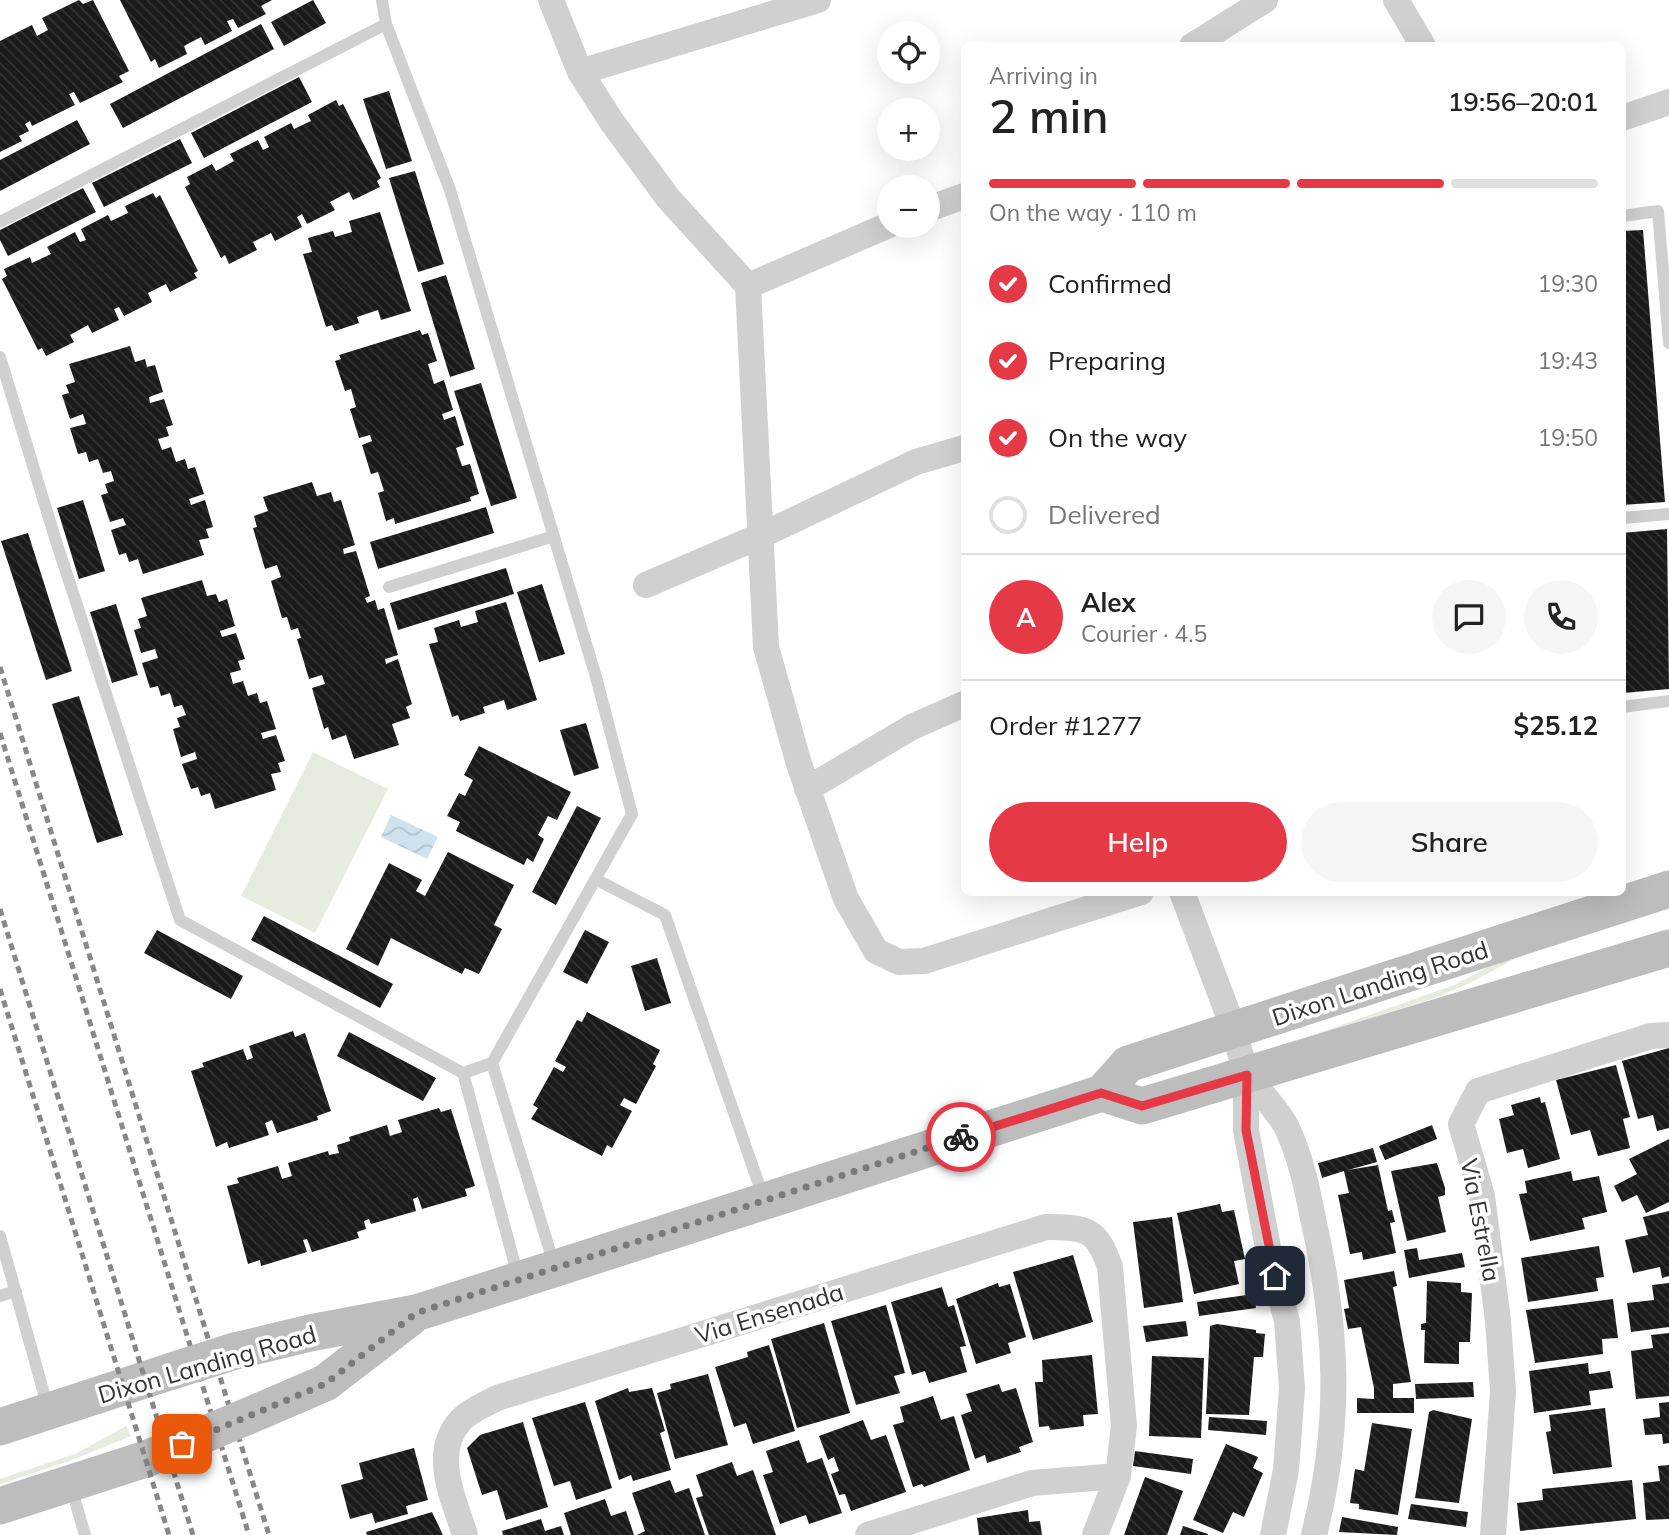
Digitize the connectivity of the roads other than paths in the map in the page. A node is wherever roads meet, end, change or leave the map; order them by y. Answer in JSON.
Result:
{"nodes":[{"id":1,"x":382,"y":0,"type":"edge"},
{"id":2,"x":551,"y":0,"type":"edge"},
{"id":3,"x":818,"y":0,"type":"edge"},
{"id":4,"x":1265,"y":0,"type":"edge"},
{"id":5,"x":1396,"y":0,"type":"edge"},
{"id":6,"x":386,"y":24,"type":"junction"},
{"id":7,"x":1198,"y":42,"type":"edge"},
{"id":8,"x":1421,"y":42,"type":"edge"},
{"id":9,"x":580,"y":72,"type":"junction"},
{"id":10,"x":1669,"y":102,"type":"edge"},
{"id":11,"x":1626,"y":117,"type":"edge"},
{"id":12,"x":961,"y":197,"type":"edge"},
{"id":13,"x":940,"y":205,"type":"edge"},
{"id":14,"x":1664,"y":210,"type":"edge"},
{"id":15,"x":1626,"y":215,"type":"edge"},
{"id":16,"x":0,"y":222,"type":"edge"},
{"id":17,"x":877,"y":230,"type":"edge"},
{"id":18,"x":748,"y":286,"type":"junction"},
{"id":19,"x":1669,"y":343,"type":"edge"},
{"id":20,"x":0,"y":357,"type":"edge"},
{"id":21,"x":961,"y":449,"type":"edge"},
{"id":22,"x":1669,"y":514,"type":"edge"},
{"id":23,"x":1626,"y":518,"type":"edge"},
{"id":24,"x":554,"y":536,"type":"junction"},
{"id":25,"x":760,"y":536,"type":"junction"},
{"id":26,"x":646,"y":585,"type":"dead end"},
{"id":27,"x":388,"y":587,"type":"dead end"},
{"id":28,"x":1669,"y":701,"type":"edge"},
{"id":29,"x":961,"y":705,"type":"edge"},
{"id":30,"x":1626,"y":706,"type":"edge"},
{"id":31,"x":807,"y":789,"type":"junction"},
{"id":32,"x":597,"y":880,"type":"junction"},
{"id":33,"x":1669,"y":889,"type":"edge"},
{"id":34,"x":1128,"y":896,"type":"edge"},
{"id":35,"x":1184,"y":896,"type":"edge"},
{"id":36,"x":1669,"y":948,"type":"edge"},
{"id":37,"x":1234,"y":1030,"type":"junction"},
{"id":38,"x":1660,"y":1035,"type":"edge"},
{"id":39,"x":492,"y":1063,"type":"junction"},
{"id":40,"x":463,"y":1073,"type":"junction"},
{"id":41,"x":1247,"y":1075,"type":"junction"},
{"id":42,"x":1101,"y":1093,"type":"junction"},
{"id":43,"x":764,"y":1199,"type":"junction"},
{"id":44,"x":0,"y":1236,"type":"edge"},
{"id":45,"x":555,"y":1268,"type":"junction"},
{"id":46,"x":520,"y":1280,"type":"junction"},
{"id":47,"x":16,"y":1291,"type":"junction"},
{"id":48,"x":0,"y":1296,"type":"edge"},
{"id":49,"x":416,"y":1313,"type":"junction"},
{"id":50,"x":49,"y":1411,"type":"junction"},
{"id":51,"x":0,"y":1427,"type":"edge"},
{"id":52,"x":1118,"y":1476,"type":"junction"},
{"id":53,"x":69,"y":1483,"type":"junction"},
{"id":54,"x":0,"y":1506,"type":"edge"},
{"id":55,"x":85,"y":1535,"type":"edge"},
{"id":56,"x":465,"y":1535,"type":"edge"},
{"id":57,"x":868,"y":1535,"type":"edge"},
{"id":58,"x":1095,"y":1535,"type":"edge"},
{"id":59,"x":1273,"y":1535,"type":"edge"},
{"id":60,"x":1314,"y":1535,"type":"edge"},
{"id":61,"x":1493,"y":1535,"type":"edge"}],
"edges":[{"from":1,"to":6,"type":"lane"},
{"from":2,"to":9,"type":"street"},
{"from":3,"to":9,"type":"street"},
{"from":4,"to":7,"type":"street"},
{"from":5,"to":8,"type":"street"},
{"from":6,"to":16,"type":"lane"},
{"from":6,"to":24,"type":"lane"},
{"from":9,"to":18,"type":"street"},
{"from":10,"to":11,"type":"street"},
{"from":12,"to":13,"type":"street"},
{"from":14,"to":15,"type":"lane"},
{"from":14,"to":19,"type":"lane"},
{"from":17,"to":18,"type":"street"},
{"from":18,"to":25,"type":"street"},
{"from":20,"to":40,"type":"lane"},
{"from":21,"to":25,"type":"street"},
{"from":22,"to":23,"type":"lane"},
{"from":24,"to":27,"type":"lane"},
{"from":24,"to":32,"type":"lane"},
{"from":25,"to":26,"type":"street"},
{"from":25,"to":31,"type":"street"},
{"from":28,"to":30,"type":"lane"},
{"from":29,"to":31,"type":"street"},
{"from":31,"to":34,"type":"street"},
{"from":32,"to":39,"type":"lane"},
{"from":32,"to":43,"type":"lane"},
{"from":33,"to":37,"type":"main road","name":"Dixon Landing Road"},
{"from":35,"to":37,"type":"street"},
{"from":36,"to":41,"type":"main road","name":"Dixon Landing Road"},
{"from":37,"to":41,"type":"street"},
{"from":37,"to":42,"type":"main road","name":"Dixon Landing Road"},
{"from":38,"to":61,"type":"street","name":"Via Estrella"},
{"from":39,"to":40,"type":"lane"},
{"from":39,"to":45,"type":"lane"},
{"from":40,"to":46,"type":"lane"},
{"from":41,"to":42,"type":"main road","name":"Dixon Landing Road"},
{"from":41,"to":59,"type":"street"},
{"from":41,"to":60,"type":"street"},
{"from":42,"to":43,"type":"main road","name":"Dixon Landing Road"},
{"from":43,"to":45,"type":"main road","name":"Dixon Landing Road"},
{"from":44,"to":47,"type":"lane"},
{"from":45,"to":46,"type":"main road","name":"Dixon Landing Road"},
{"from":46,"to":49,"type":"main road","name":"Dixon Landing Road"},
{"from":47,"to":48,"type":"lane"},
{"from":47,"to":50,"type":"lane"},
{"from":49,"to":50,"type":"main road","name":"Dixon Landing Road","bridge":true},
{"from":49,"to":53,"type":"main road","name":"Dixon Landing Road","bridge":true},
{"from":50,"to":51,"type":"main road","name":"Dixon Landing Road"},
{"from":52,"to":56,"type":"street","name":"Via Ensenada"},
{"from":52,"to":57,"type":"street"},
{"from":52,"to":58,"type":"street"},
{"from":53,"to":54,"type":"main road","name":"Dixon Landing Road"},
{"from":53,"to":55,"type":"lane"}]}
